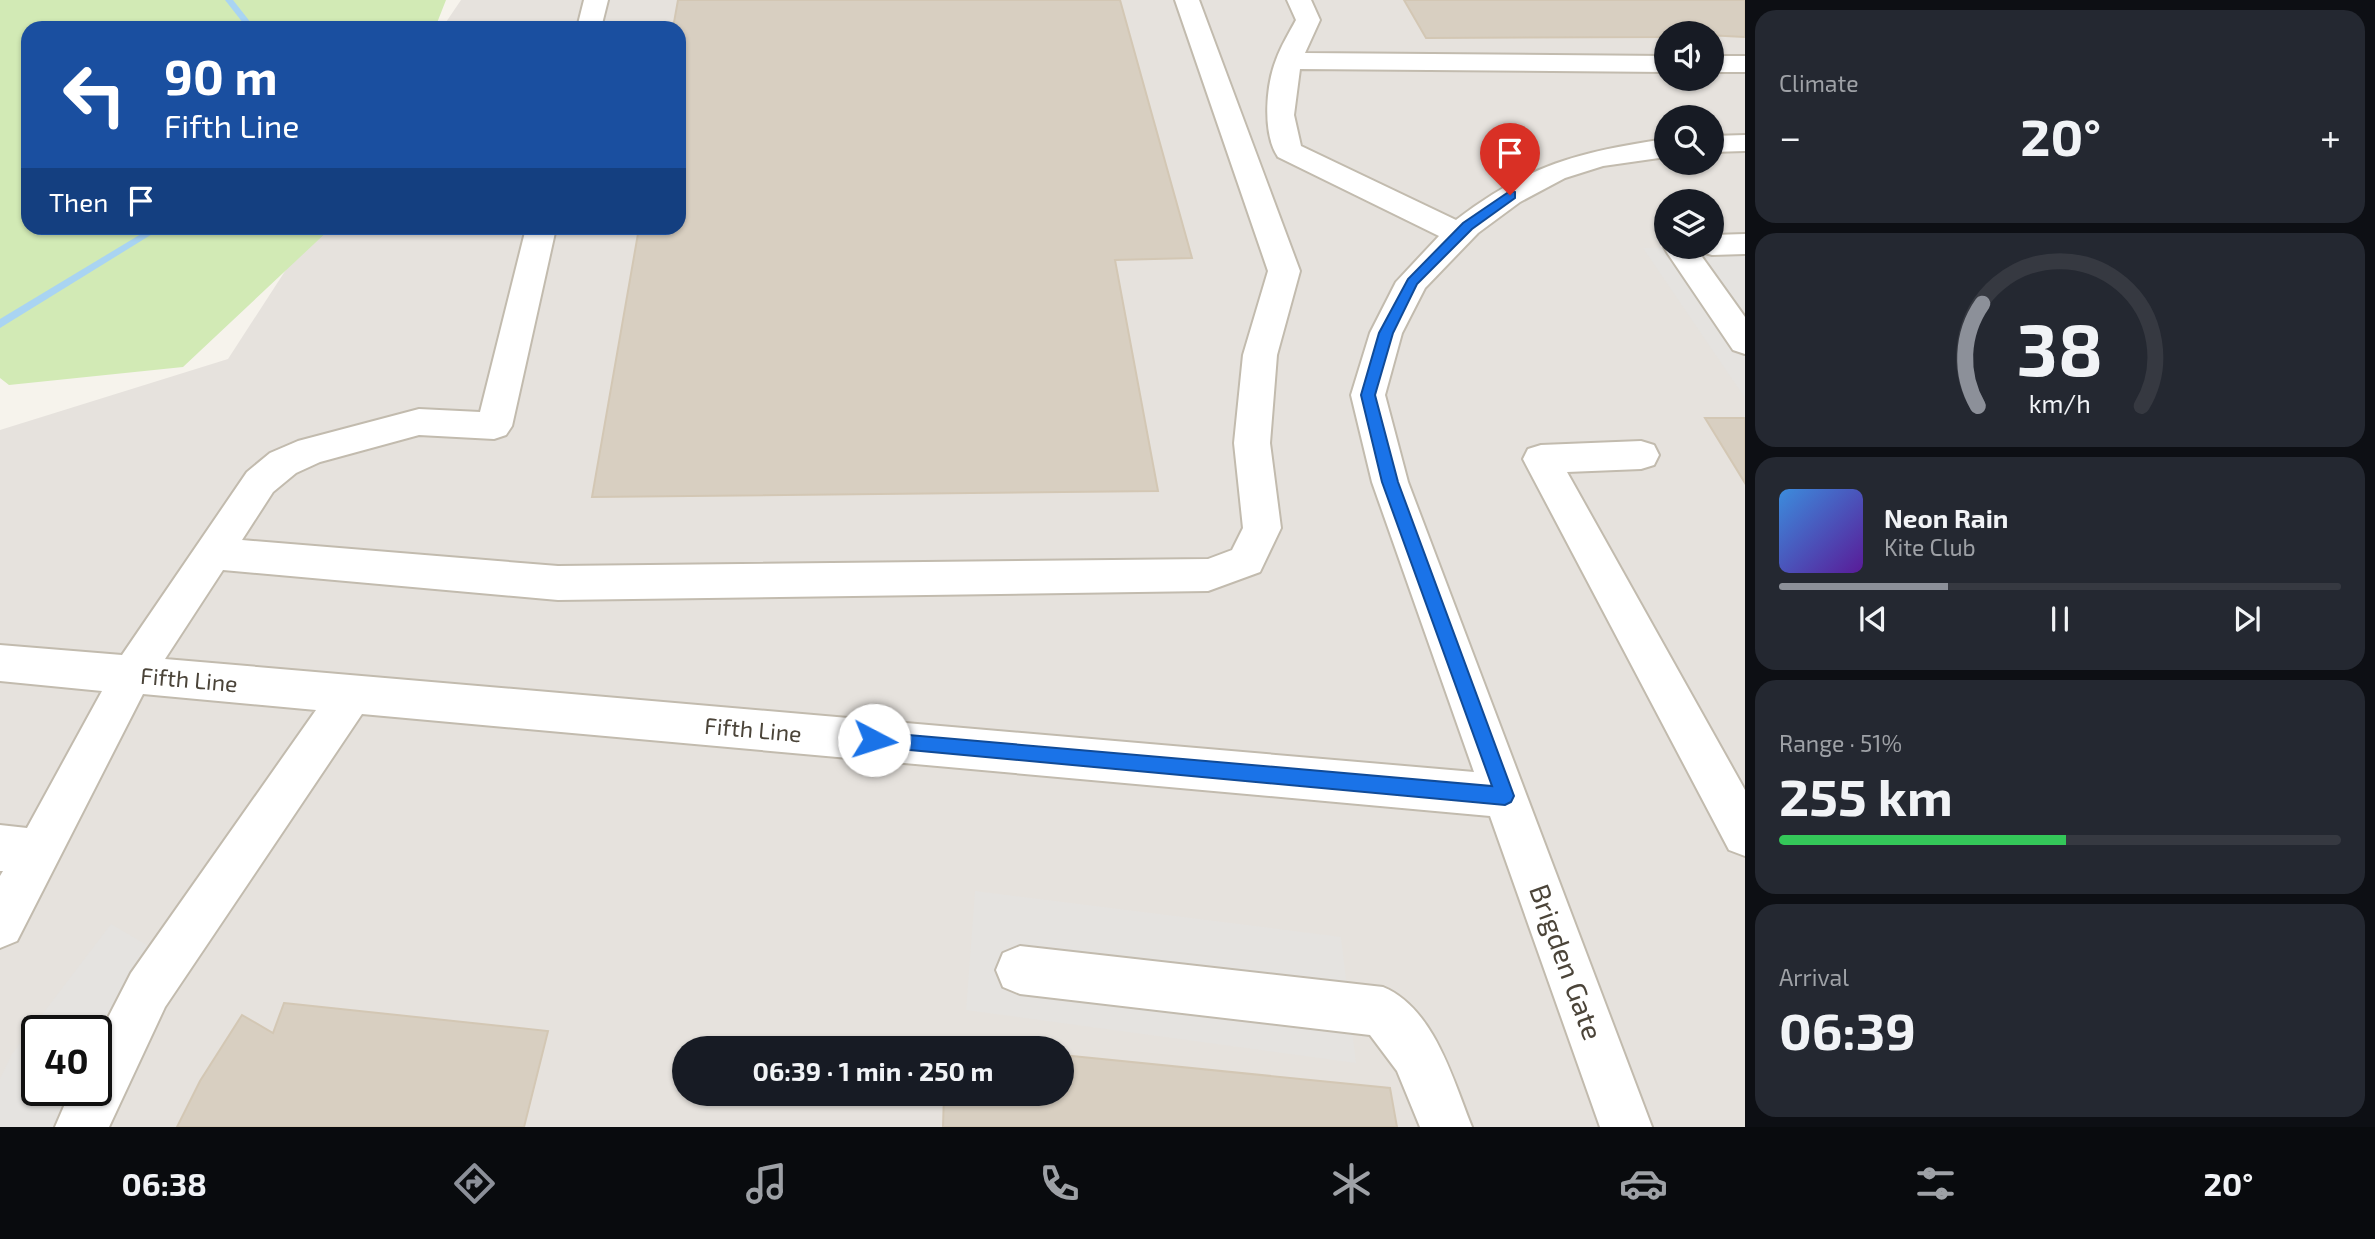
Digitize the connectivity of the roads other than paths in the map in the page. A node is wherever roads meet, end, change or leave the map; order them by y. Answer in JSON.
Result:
{"nodes":[{"id":1,"x":596,"y":0,"type":"edge"},
{"id":2,"x":1187,"y":0,"type":"edge"},
{"id":3,"x":1299,"y":0,"type":"edge"},
{"id":4,"x":591,"y":21,"type":"edge"},
{"id":5,"x":1288,"y":61,"type":"junction"},
{"id":6,"x":1654,"y":64,"type":"edge"},
{"id":7,"x":1724,"y":64,"type":"edge"},
{"id":8,"x":1745,"y":64,"type":"edge"},
{"id":9,"x":1745,"y":143,"type":"edge"},
{"id":10,"x":1724,"y":144,"type":"edge"},
{"id":11,"x":1654,"y":150,"type":"edge"},
{"id":12,"x":1288,"y":151,"type":"junction"},
{"id":13,"x":1243,"y":157,"type":"junction"},
{"id":14,"x":1460,"y":234,"type":"junction"},
{"id":15,"x":539,"y":235,"type":"edge"},
{"id":16,"x":1745,"y":244,"type":"edge"},
{"id":17,"x":1724,"y":245,"type":"edge"},
{"id":18,"x":1687,"y":259,"type":"edge"},
{"id":19,"x":1745,"y":342,"type":"edge"},
{"id":20,"x":1641,"y":455,"type":"dead end"},
{"id":21,"x":213,"y":554,"type":"junction"},
{"id":22,"x":0,"y":663,"type":"edge"},
{"id":23,"x":132,"y":675,"type":"junction"},
{"id":24,"x":352,"y":694,"type":"junction"},
{"id":25,"x":1505,"y":796,"type":"junction"},
{"id":26,"x":1745,"y":834,"type":"edge"},
{"id":27,"x":19,"y":850,"type":"edge"},
{"id":28,"x":0,"y":924,"type":"edge"},
{"id":29,"x":1020,"y":970,"type":"dead end"},
{"id":30,"x":81,"y":1127,"type":"edge"},
{"id":31,"x":1446,"y":1127,"type":"edge"},
{"id":32,"x":1626,"y":1127,"type":"edge"}],
"edges":[{"from":1,"to":4,"type":"street"},
{"from":2,"to":13,"type":"street"},
{"from":3,"to":5,"type":"street"},
{"from":5,"to":6,"type":"street"},
{"from":5,"to":12,"type":"street"},
{"from":7,"to":8,"type":"street"},
{"from":9,"to":10,"type":"street"},
{"from":11,"to":14,"type":"street"},
{"from":12,"to":13,"type":"street"},
{"from":12,"to":14,"type":"street"},
{"from":13,"to":21,"type":"street"},
{"from":14,"to":25,"type":"street"},
{"from":15,"to":21,"type":"street"},
{"from":16,"to":17,"type":"street"},
{"from":18,"to":19,"type":"street"},
{"from":20,"to":26,"type":"street"},
{"from":21,"to":23,"type":"street"},
{"from":22,"to":23,"type":"street","name":"Fifth Line"},
{"from":23,"to":24,"type":"street","name":"Fifth Line"},
{"from":23,"to":27,"type":"street"},
{"from":24,"to":25,"type":"street","name":"Fifth Line"},
{"from":24,"to":30,"type":"street"},
{"from":25,"to":32,"type":"street","name":"Brigden Gate"},
{"from":27,"to":28,"type":"street"},
{"from":29,"to":31,"type":"street"}]}
